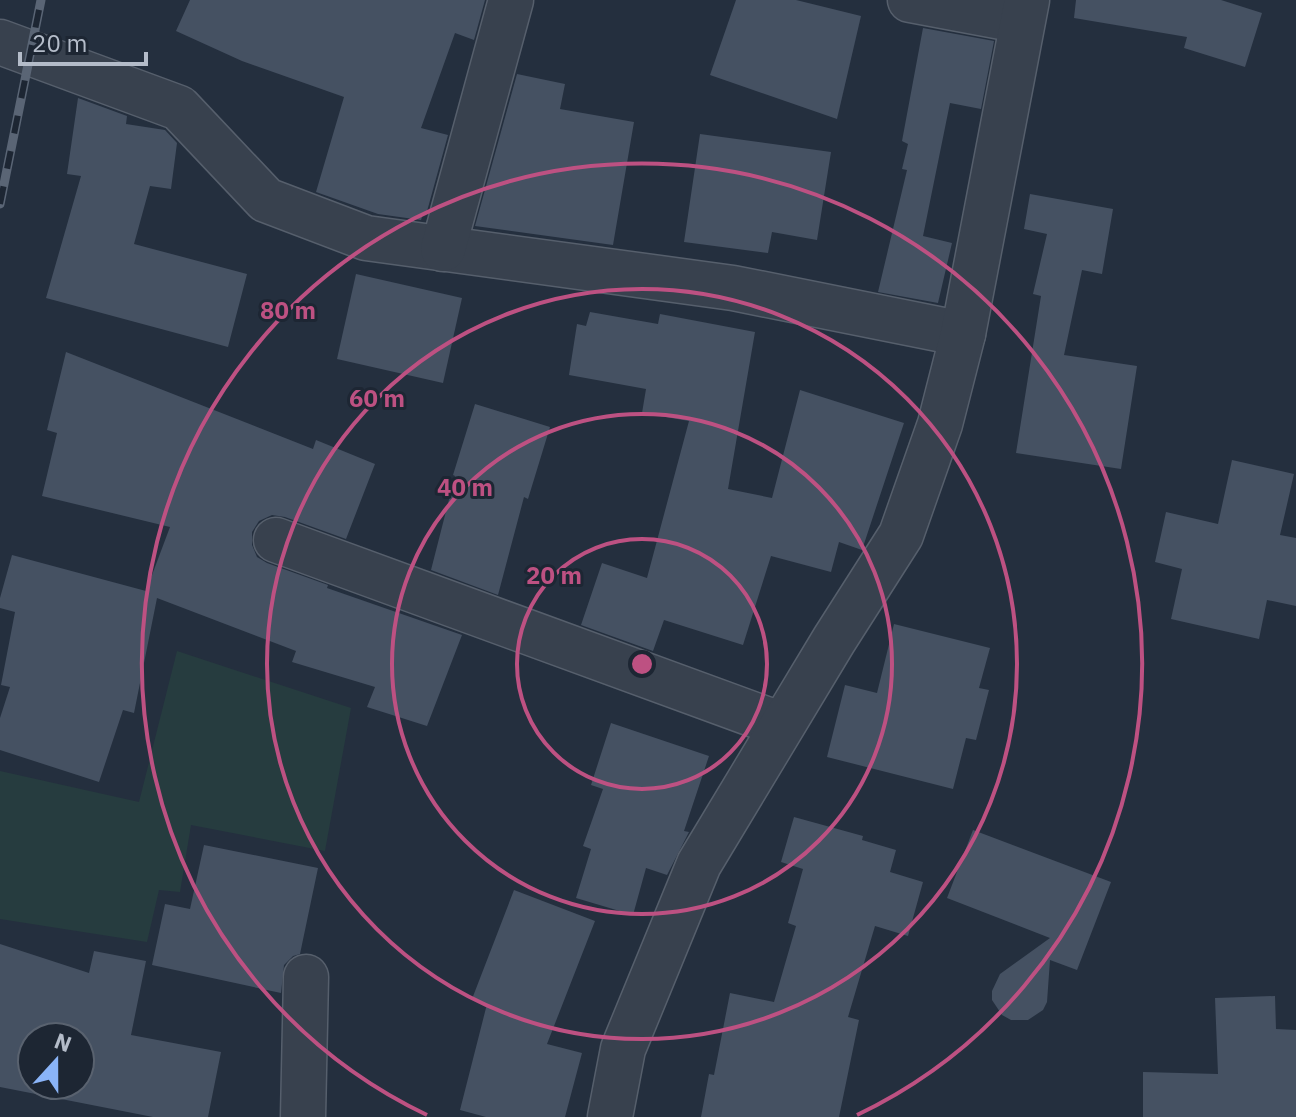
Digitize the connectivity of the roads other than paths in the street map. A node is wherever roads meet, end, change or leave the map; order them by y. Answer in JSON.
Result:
{"nodes":[{"id":1,"x":511,"y":0,"type":"edge"},
{"id":2,"x":910,"y":0,"type":"edge"},
{"id":3,"x":1025,"y":11,"type":"edge"},
{"id":4,"x":0,"y":42,"type":"edge"},
{"id":5,"x":443,"y":249,"type":"junction"},
{"id":6,"x":963,"y":334,"type":"junction"},
{"id":7,"x":276,"y":540,"type":"dead end"},
{"id":8,"x":782,"y":725,"type":"junction"},
{"id":9,"x":306,"y":977,"type":"dead end"},
{"id":10,"x":303,"y":1117,"type":"edge"},
{"id":11,"x":610,"y":1117,"type":"edge"}],
"edges":[{"from":1,"to":5,"type":"street"},
{"from":2,"to":3,"type":"street"},
{"from":3,"to":6,"type":"street"},
{"from":4,"to":5,"type":"street"},
{"from":5,"to":6,"type":"street"},
{"from":6,"to":8,"type":"street"},
{"from":7,"to":8,"type":"street"},
{"from":8,"to":11,"type":"street"},
{"from":9,"to":10,"type":"street"}]}
